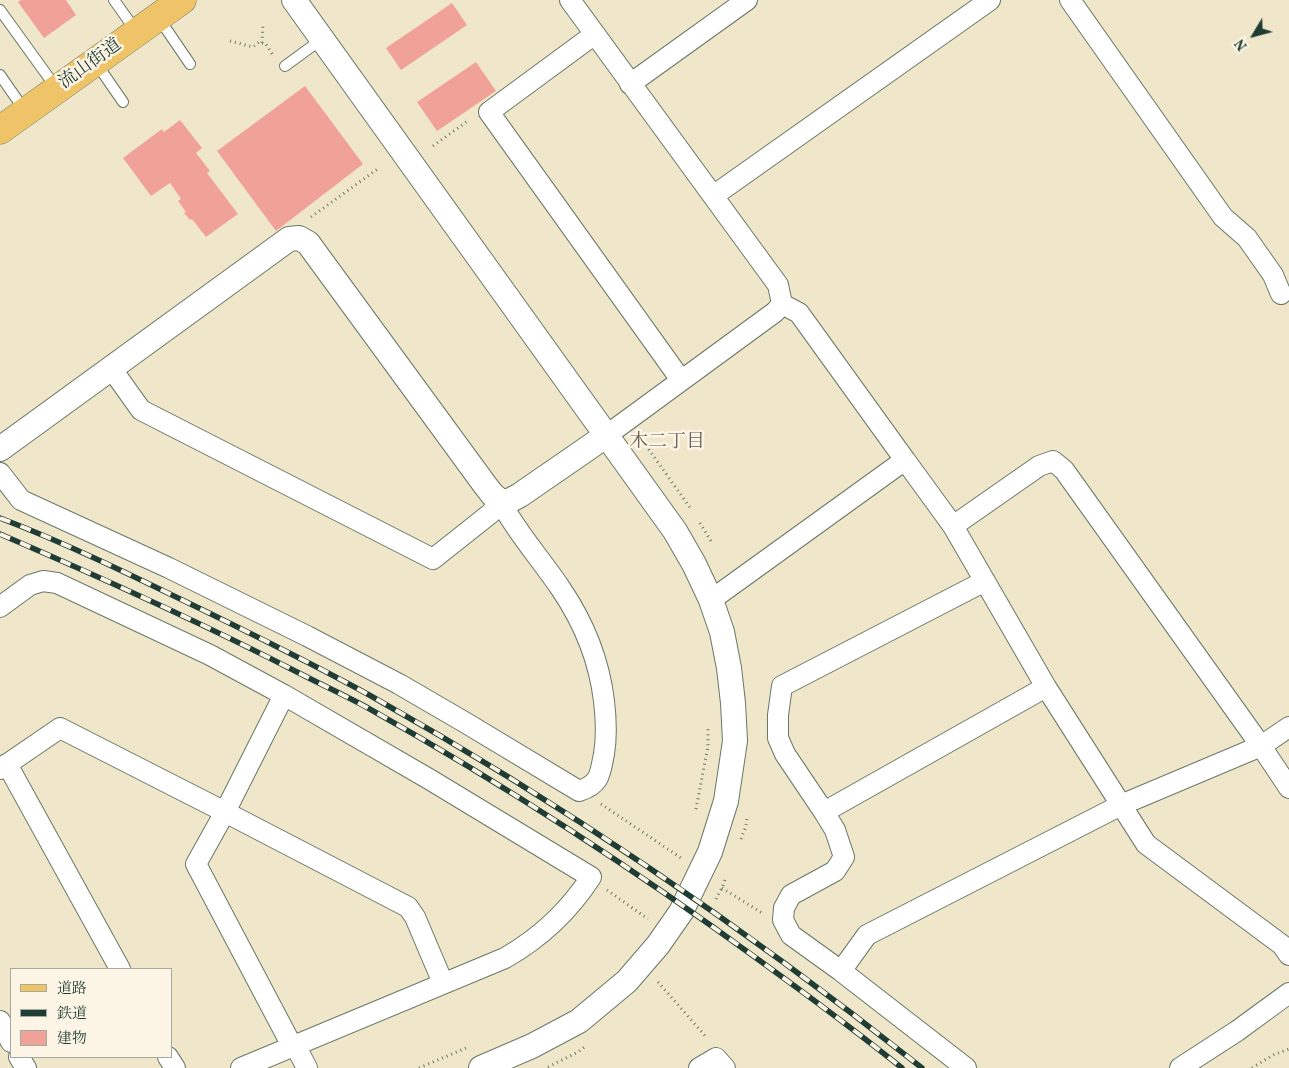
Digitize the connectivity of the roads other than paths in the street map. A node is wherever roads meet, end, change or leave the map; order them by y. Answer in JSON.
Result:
{"nodes":[{"id":1,"x":114,"y":0,"type":"edge"},
{"id":2,"x":182,"y":0,"type":"edge"},
{"id":3,"x":294,"y":0,"type":"edge"},
{"id":4,"x":570,"y":0,"type":"edge"},
{"id":5,"x":747,"y":0,"type":"edge"},
{"id":6,"x":990,"y":0,"type":"edge"},
{"id":7,"x":1070,"y":0,"type":"edge"},
{"id":8,"x":0,"y":10,"type":"edge"},
{"id":9,"x":147,"y":25,"type":"junction"},
{"id":10,"x":595,"y":34,"type":"junction"},
{"id":11,"x":322,"y":39,"type":"junction"},
{"id":12,"x":95,"y":62,"type":"junction"},
{"id":13,"x":190,"y":64,"type":"dead end"},
{"id":14,"x":285,"y":66,"type":"dead end"},
{"id":15,"x":0,"y":75,"type":"edge"},
{"id":16,"x":630,"y":84,"type":"junction"},
{"id":17,"x":57,"y":89,"type":"junction"},
{"id":18,"x":123,"y":102,"type":"dead end"},
{"id":19,"x":26,"y":112,"type":"junction"},
{"id":20,"x":0,"y":130,"type":"edge"},
{"id":21,"x":713,"y":196,"type":"junction"},
{"id":22,"x":1281,"y":294,"type":"dead end"},
{"id":23,"x":782,"y":304,"type":"junction"},
{"id":24,"x":111,"y":368,"type":"junction"},
{"id":25,"x":681,"y":380,"type":"junction"},
{"id":26,"x":607,"y":435,"type":"junction"},
{"id":27,"x":0,"y":449,"type":"edge"},
{"id":28,"x":905,"y":460,"type":"junction"},
{"id":29,"x":0,"y":473,"type":"edge"},
{"id":30,"x":500,"y":502,"type":"junction"},
{"id":31,"x":953,"y":526,"type":"junction"},
{"id":32,"x":984,"y":581,"type":"junction"},
{"id":33,"x":711,"y":600,"type":"junction"},
{"id":34,"x":0,"y":607,"type":"edge"},
{"id":35,"x":1046,"y":687,"type":"junction"},
{"id":36,"x":284,"y":695,"type":"junction"},
{"id":37,"x":1289,"y":727,"type":"edge"},
{"id":38,"x":1261,"y":746,"type":"junction"},
{"id":39,"x":3,"y":766,"type":"edge"},
{"id":40,"x":1289,"y":788,"type":"edge"},
{"id":41,"x":1121,"y":805,"type":"junction"},
{"id":42,"x":225,"y":812,"type":"junction"},
{"id":43,"x":824,"y":812,"type":"junction"},
{"id":44,"x":1289,"y":955,"type":"edge"},
{"id":45,"x":119,"y":968,"type":"edge"},
{"id":46,"x":841,"y":971,"type":"junction"},
{"id":47,"x":443,"y":983,"type":"junction"},
{"id":48,"x":1289,"y":993,"type":"edge"},
{"id":49,"x":0,"y":1021,"type":"edge"},
{"id":50,"x":10,"y":1040,"type":"edge"},
{"id":51,"x":294,"y":1046,"type":"junction"},
{"id":52,"x":241,"y":1068,"type":"edge"},
{"id":53,"x":307,"y":1068,"type":"edge"},
{"id":54,"x":481,"y":1068,"type":"edge"},
{"id":55,"x":966,"y":1068,"type":"edge"},
{"id":56,"x":1180,"y":1068,"type":"edge"}],
"edges":[{"from":1,"to":9,"type":"lane"},
{"from":2,"to":9,"type":"main road","name":"流山街道"},
{"from":3,"to":11,"type":"street"},
{"from":4,"to":10,"type":"street"},
{"from":5,"to":16,"type":"street"},
{"from":6,"to":21,"type":"street"},
{"from":7,"to":22,"type":"street"},
{"from":8,"to":17,"type":"lane"},
{"from":9,"to":12,"type":"main road","name":"流山街道"},
{"from":9,"to":13,"type":"lane"},
{"from":10,"to":16,"type":"street"},
{"from":10,"to":25,"type":"street"},
{"from":11,"to":14,"type":"lane"},
{"from":11,"to":26,"type":"street"},
{"from":12,"to":17,"type":"main road","name":"流山街道"},
{"from":12,"to":18,"type":"lane"},
{"from":15,"to":19,"type":"lane"},
{"from":16,"to":21,"type":"street"},
{"from":17,"to":19,"type":"main road","name":"流山街道"},
{"from":19,"to":20,"type":"main road","name":"流山街道"},
{"from":21,"to":23,"type":"street"},
{"from":23,"to":25,"type":"street"},
{"from":23,"to":28,"type":"street"},
{"from":24,"to":27,"type":"street"},
{"from":24,"to":30,"type":"street"},
{"from":24,"to":30,"type":"street"},
{"from":25,"to":26,"type":"street"},
{"from":26,"to":30,"type":"street"},
{"from":26,"to":33,"type":"street"},
{"from":28,"to":31,"type":"street"},
{"from":28,"to":33,"type":"street"},
{"from":29,"to":30,"type":"street"},
{"from":31,"to":32,"type":"street"},
{"from":31,"to":38,"type":"street"},
{"from":32,"to":35,"type":"street"},
{"from":32,"to":43,"type":"street"},
{"from":33,"to":54,"type":"street"},
{"from":34,"to":36,"type":"street"},
{"from":35,"to":41,"type":"street"},
{"from":35,"to":43,"type":"street"},
{"from":36,"to":42,"type":"street"},
{"from":36,"to":47,"type":"street"},
{"from":37,"to":38,"type":"street"},
{"from":38,"to":40,"type":"street"},
{"from":38,"to":41,"type":"street"},
{"from":39,"to":42,"type":"street"},
{"from":39,"to":45,"type":"street"},
{"from":41,"to":44,"type":"street"},
{"from":41,"to":46,"type":"street"},
{"from":42,"to":47,"type":"street"},
{"from":42,"to":51,"type":"street"},
{"from":43,"to":46,"type":"street"},
{"from":46,"to":55,"type":"street"},
{"from":47,"to":51,"type":"street"},
{"from":48,"to":56,"type":"street"},
{"from":49,"to":50,"type":"street"},
{"from":51,"to":52,"type":"street"},
{"from":51,"to":53,"type":"street"}]}
